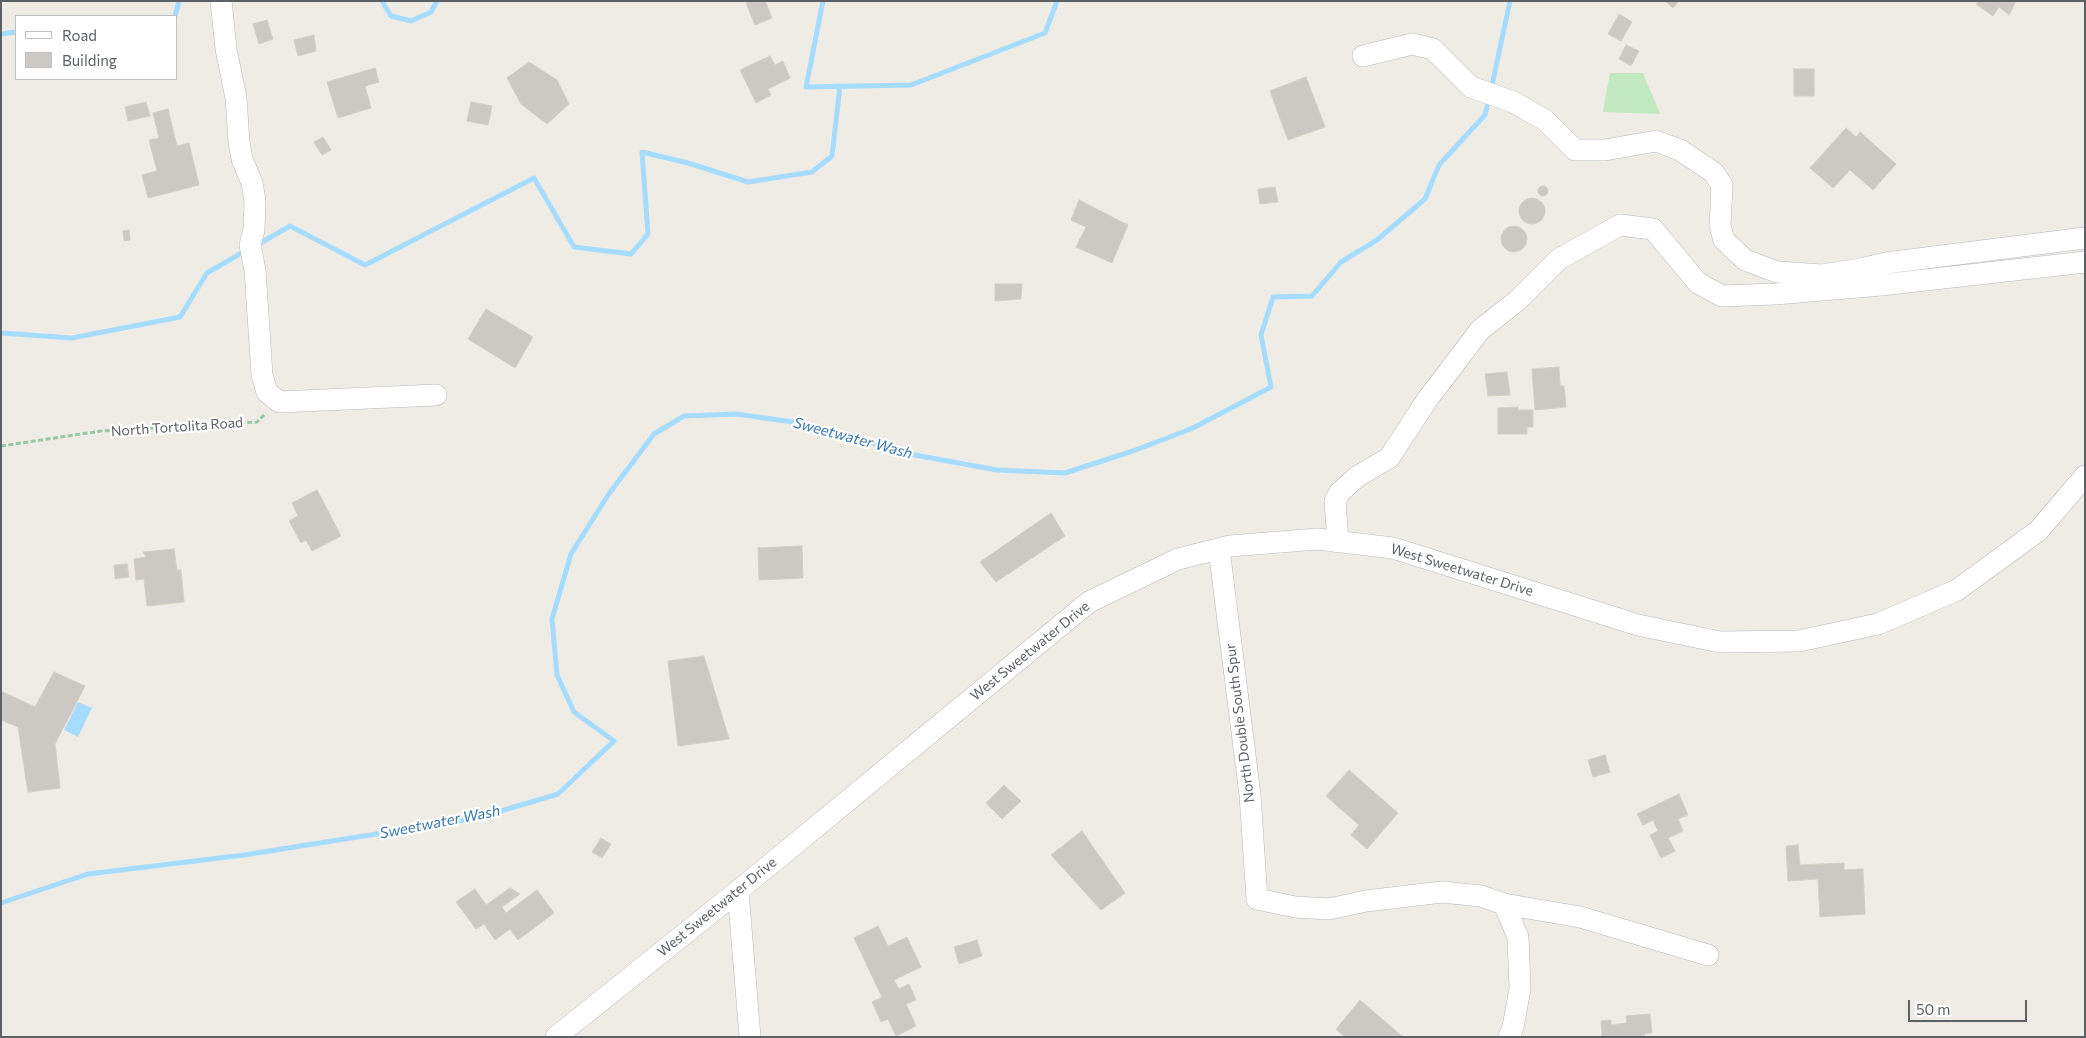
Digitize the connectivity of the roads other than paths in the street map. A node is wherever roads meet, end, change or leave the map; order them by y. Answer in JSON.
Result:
{"nodes":[{"id":1,"x":221,"y":1,"type":"edge"},
{"id":2,"x":1363,"y":56,"type":"dead end"},
{"id":3,"x":2085,"y":238,"type":"edge"},
{"id":4,"x":2085,"y":262,"type":"edge"},
{"id":5,"x":436,"y":395,"type":"dead end"},
{"id":6,"x":2085,"y":476,"type":"edge"},
{"id":7,"x":1338,"y":542,"type":"junction"},
{"id":8,"x":1219,"y":549,"type":"junction"},
{"id":9,"x":738,"y":891,"type":"junction"},
{"id":10,"x":1504,"y":904,"type":"junction"},
{"id":11,"x":1708,"y":955,"type":"dead end"},
{"id":12,"x":556,"y":1037,"type":"edge"},
{"id":13,"x":750,"y":1037,"type":"edge"},
{"id":14,"x":1509,"y":1037,"type":"edge"}],
"edges":[{"from":1,"to":5,"type":"street"},
{"from":2,"to":3,"type":"street"},
{"from":4,"to":7,"type":"street"},
{"from":6,"to":7,"type":"street","name":"West Sweetwater Drive"},
{"from":7,"to":8,"type":"street","name":"West Sweetwater Drive"},
{"from":8,"to":9,"type":"street","name":"West Sweetwater Drive"},
{"from":8,"to":10,"type":"street","name":"North Double South Spur"},
{"from":9,"to":12,"type":"street","name":"West Sweetwater Drive"},
{"from":9,"to":13,"type":"street"},
{"from":10,"to":11,"type":"street"},
{"from":10,"to":14,"type":"street"}]}
